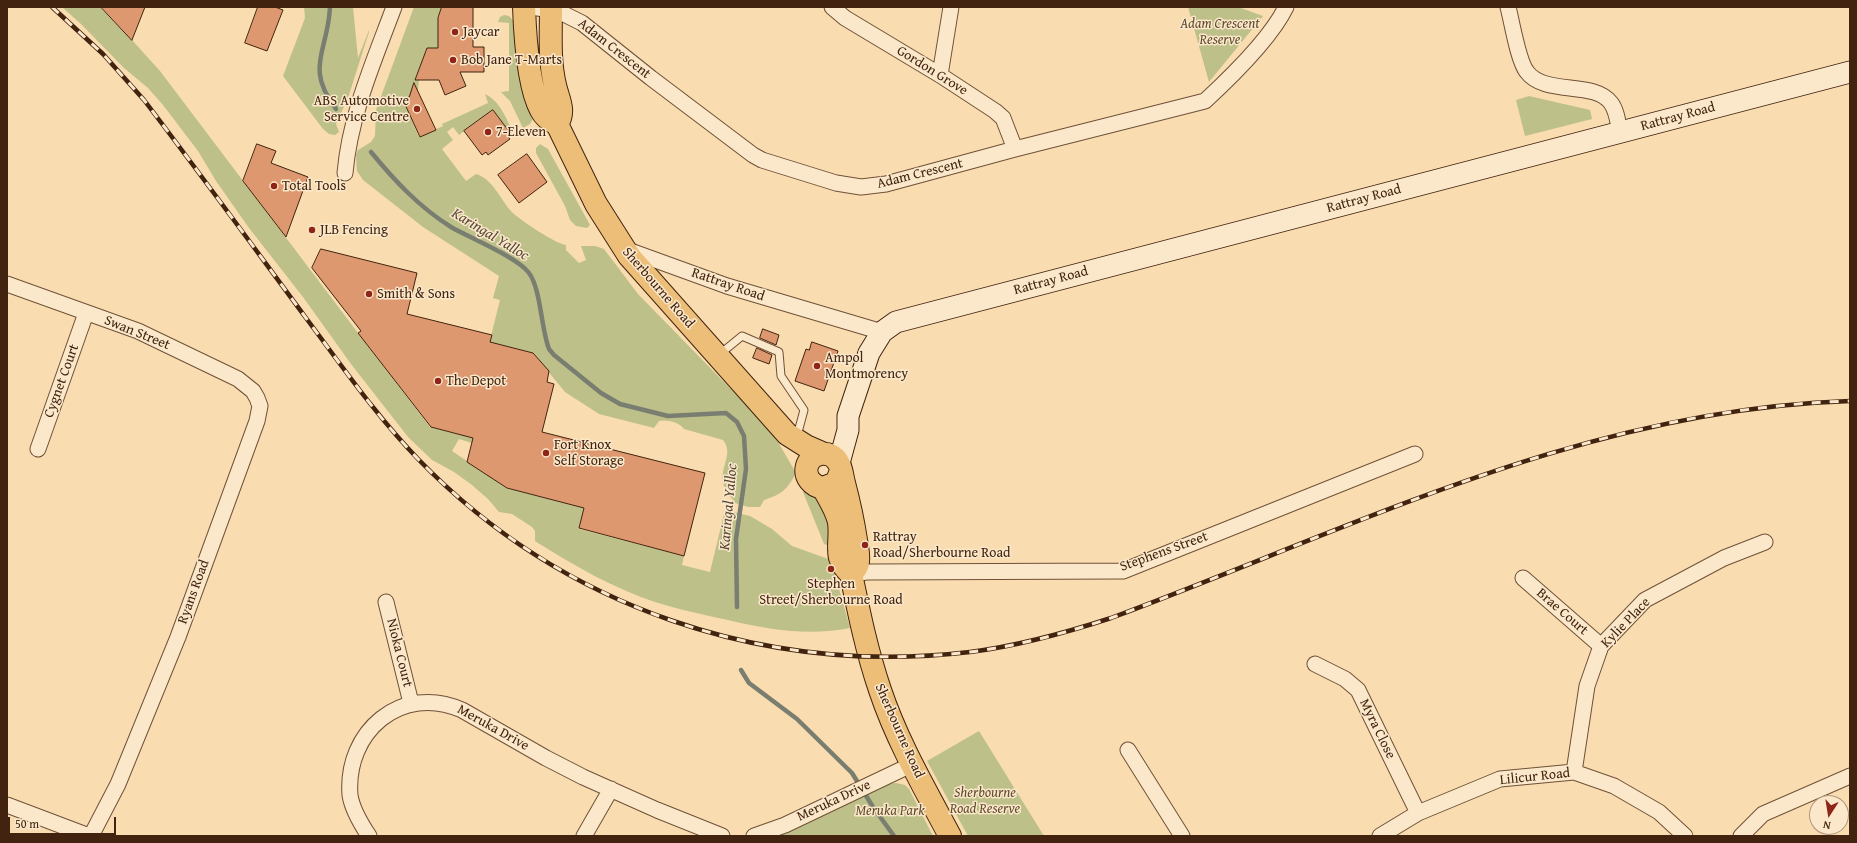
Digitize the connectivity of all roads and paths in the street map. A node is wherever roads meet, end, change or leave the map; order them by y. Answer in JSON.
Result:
{"nodes":[{"id":1,"x":394,"y":7,"type":"edge"},
{"id":2,"x":524,"y":7,"type":"edge"},
{"id":3,"x":832,"y":7,"type":"edge"},
{"id":4,"x":951,"y":7,"type":"edge"},
{"id":5,"x":1286,"y":7,"type":"edge"},
{"id":6,"x":1508,"y":7,"type":"edge"},
{"id":7,"x":544,"y":8,"type":"edge"},
{"id":8,"x":1850,"y":72,"type":"edge"},
{"id":9,"x":940,"y":75,"type":"junction"},
{"id":10,"x":557,"y":124,"type":"junction"},
{"id":11,"x":1620,"y":133,"type":"junction"},
{"id":12,"x":1014,"y":149,"type":"junction"},
{"id":13,"x":345,"y":173,"type":"dead end"},
{"id":14,"x":622,"y":248,"type":"junction"},
{"id":15,"x":7,"y":284,"type":"edge"},
{"id":16,"x":86,"y":313,"type":"junction"},
{"id":17,"x":882,"y":332,"type":"junction"},
{"id":18,"x":718,"y":355,"type":"junction"},
{"id":19,"x":257,"y":398,"type":"joint"},
{"id":20,"x":792,"y":437,"type":"junction"},
{"id":21,"x":38,"y":449,"type":"dead end"},
{"id":22,"x":1415,"y":454,"type":"dead end"},
{"id":23,"x":832,"y":460,"type":"junction"},
{"id":24,"x":806,"y":470,"type":"junction"},
{"id":25,"x":823,"y":488,"type":"junction"},
{"id":26,"x":1765,"y":542,"type":"dead end"},
{"id":27,"x":851,"y":574,"type":"junction"},
{"id":28,"x":1523,"y":578,"type":"dead end"},
{"id":29,"x":386,"y":602,"type":"dead end"},
{"id":30,"x":1601,"y":646,"type":"junction"},
{"id":31,"x":1315,"y":664,"type":"dead end"},
{"id":32,"x":411,"y":703,"type":"junction"},
{"id":33,"x":1128,"y":750,"type":"dead end"},
{"id":34,"x":913,"y":764,"type":"junction"},
{"id":35,"x":1574,"y":772,"type":"junction"},
{"id":36,"x":1850,"y":776,"type":"edge"},
{"id":37,"x":118,"y":784,"type":"junction"},
{"id":38,"x":611,"y":789,"type":"junction"},
{"id":39,"x":7,"y":805,"type":"edge"},
{"id":40,"x":1418,"y":813,"type":"junction"},
{"id":41,"x":785,"y":830,"type":"edge"},
{"id":42,"x":90,"y":836,"type":"edge"},
{"id":43,"x":101,"y":836,"type":"edge"},
{"id":44,"x":370,"y":836,"type":"edge"},
{"id":45,"x":584,"y":836,"type":"edge"},
{"id":46,"x":722,"y":836,"type":"edge"},
{"id":47,"x":754,"y":836,"type":"edge"},
{"id":48,"x":950,"y":836,"type":"edge"},
{"id":49,"x":1182,"y":836,"type":"edge"},
{"id":50,"x":1380,"y":836,"type":"edge"},
{"id":51,"x":1685,"y":836,"type":"edge"},
{"id":52,"x":1740,"y":836,"type":"edge"}],
"edges":[{"from":1,"to":13,"type":"street"},
{"from":2,"to":10,"type":"main road","name":"Sherbourne Road"},
{"from":3,"to":9,"type":"street","name":"Gordon Grove"},
{"from":4,"to":9,"type":"street"},
{"from":5,"to":12,"type":"street","name":"Adam Crescent"},
{"from":6,"to":11,"type":"street"},
{"from":7,"to":10,"type":"main road"},
{"from":7,"to":12,"type":"street","name":"Adam Crescent"},
{"from":8,"to":11,"type":"street","name":"Rattray Road"},
{"from":9,"to":12,"type":"street","name":"Gordon Grove"},
{"from":10,"to":14,"type":"main road","name":"Sherbourne Road"},
{"from":11,"to":17,"type":"street","name":"Rattray Road"},
{"from":14,"to":17,"type":"street","name":"Rattray Road"},
{"from":14,"to":18,"type":"main road","name":"Sherbourne Road"},
{"from":15,"to":16,"type":"street","name":"Swan Street"},
{"from":16,"to":19,"type":"street","name":"Swan Street"},
{"from":16,"to":21,"type":"street","name":"Cygnet Court"},
{"from":17,"to":23,"type":"street","name":"Rattray Road"},
{"from":18,"to":20,"type":"main road","name":"Sherbourne Road"},
{"from":18,"to":20,"type":"lane"},
{"from":19,"to":37,"type":"street","name":"Ryans Road"},
{"from":20,"to":23,"type":"main road","name":"Sherbourne Road"},
{"from":20,"to":24,"type":"main road","name":"Sherbourne Road"},
{"from":22,"to":27,"type":"street","name":"Stephens Street"},
{"from":23,"to":24,"type":"main road"},
{"from":23,"to":25,"type":"main road"},
{"from":23,"to":27,"type":"main road"},
{"from":24,"to":25,"type":"main road"},
{"from":25,"to":27,"type":"main road","name":"Sherbourne Road"},
{"from":26,"to":30,"type":"street","name":"Kylie Place"},
{"from":27,"to":34,"type":"main road","name":"Sherbourne Road"},
{"from":28,"to":30,"type":"street","name":"Brae Court"},
{"from":29,"to":32,"type":"street","name":"Nioka Court"},
{"from":30,"to":35,"type":"street","name":"Kylie Place"},
{"from":31,"to":40,"type":"street","name":"Myra Close"},
{"from":32,"to":38,"type":"street","name":"Meruka Drive"},
{"from":32,"to":44,"type":"street","name":"Meruka Drive"},
{"from":33,"to":49,"type":"street"},
{"from":34,"to":41,"type":"street","name":"Meruka Drive"},
{"from":34,"to":48,"type":"main road","name":"Sherbourne Road"},
{"from":35,"to":40,"type":"street","name":"Lilicur Road"},
{"from":35,"to":51,"type":"street","name":"Lilicur Road"},
{"from":36,"to":52,"type":"street"},
{"from":37,"to":42,"type":"street","name":"Ryans Road"},
{"from":37,"to":43,"type":"street","name":"Ryans Road"},
{"from":38,"to":45,"type":"street"},
{"from":38,"to":46,"type":"street","name":"Meruka Drive"},
{"from":39,"to":42,"type":"street"},
{"from":40,"to":50,"type":"street","name":"Lilicur Road"},
{"from":41,"to":47,"type":"street","name":"Meruka Drive"}]}
